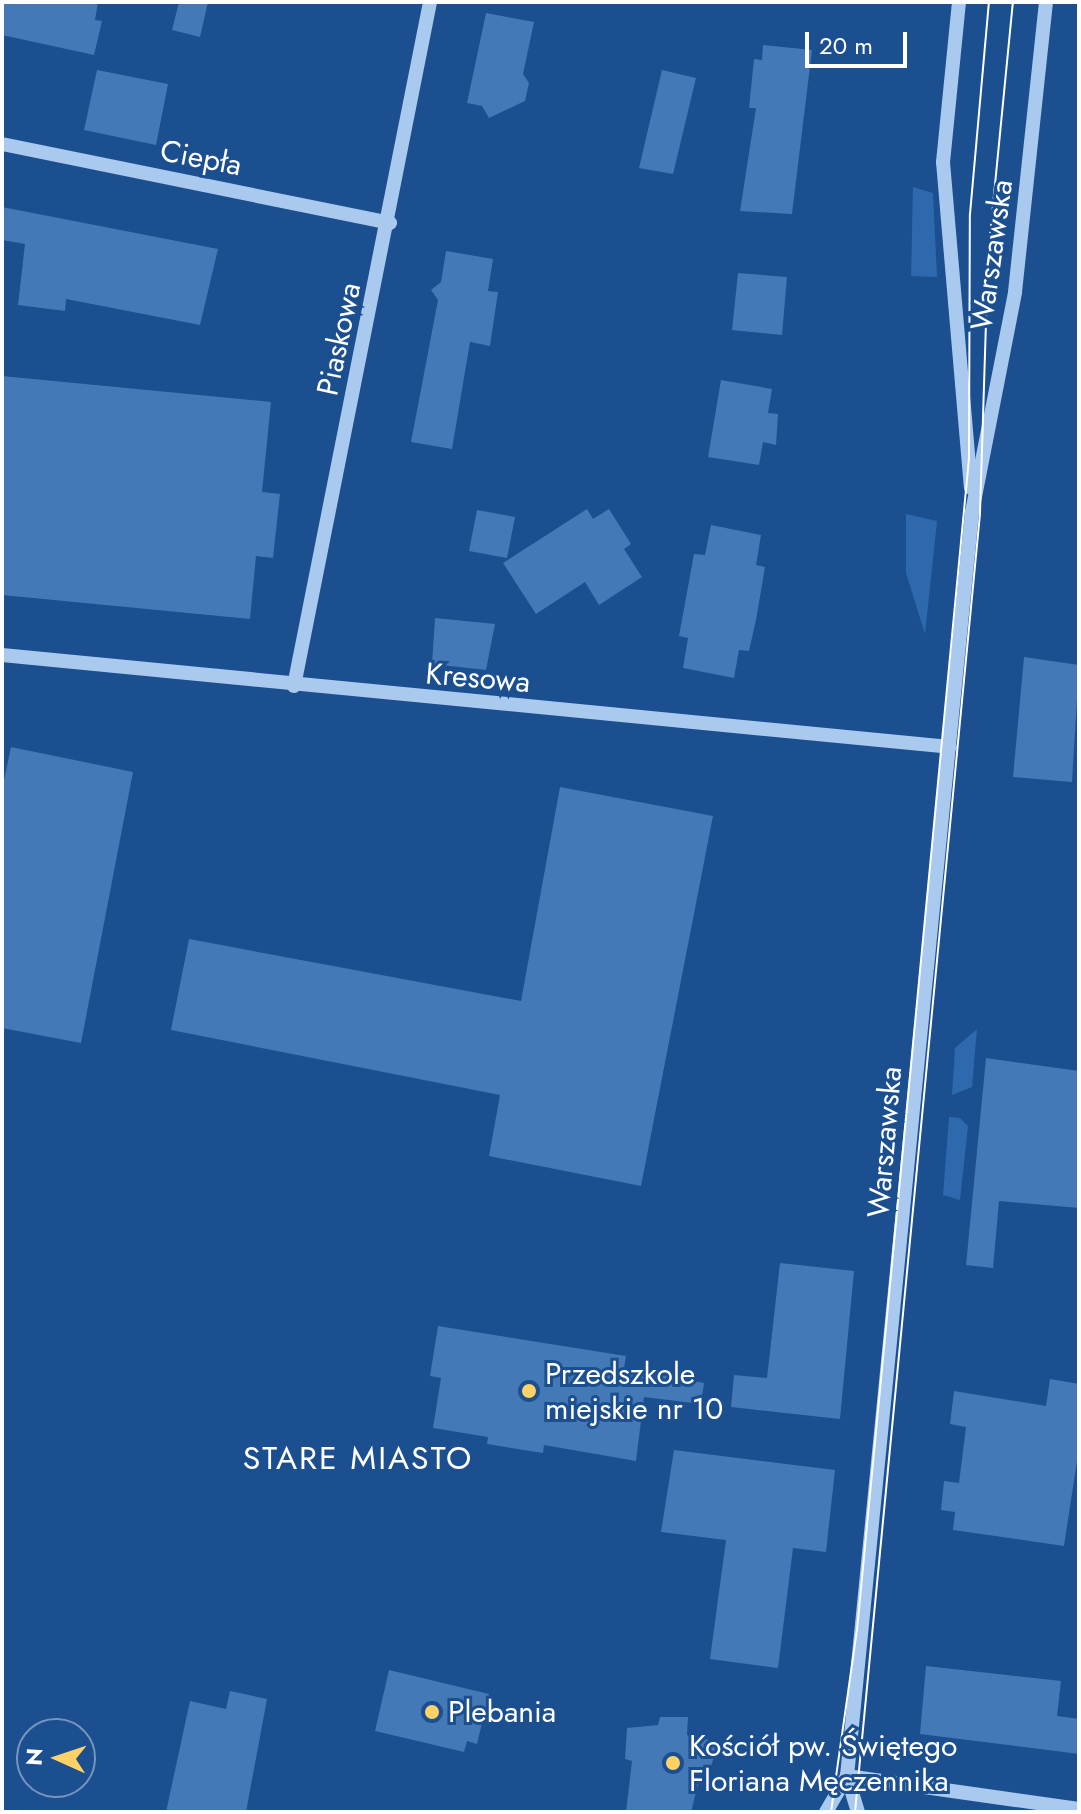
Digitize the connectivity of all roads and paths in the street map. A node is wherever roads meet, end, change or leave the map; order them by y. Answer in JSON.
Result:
{"nodes":[{"id":1,"x":430,"y":2,"type":"edge"},
{"id":2,"x":959,"y":2,"type":"edge"},
{"id":3,"x":1046,"y":2,"type":"edge"},
{"id":4,"x":2,"y":144,"type":"edge"},
{"id":5,"x":390,"y":223,"type":"junction"},
{"id":6,"x":972,"y":512,"type":"junction"},
{"id":7,"x":2,"y":655,"type":"edge"},
{"id":8,"x":294,"y":686,"type":"junction"},
{"id":9,"x":950,"y":747,"type":"junction"},
{"id":10,"x":847,"y":1776,"type":"junction"},
{"id":11,"x":1079,"y":1809,"type":"edge"},
{"id":12,"x":826,"y":1812,"type":"edge"},
{"id":13,"x":858,"y":1812,"type":"edge"}],
"edges":[{"from":1,"to":5,"type":"street","name":"Piaskowa"},
{"from":2,"to":6,"type":"street","name":"Warszawska"},
{"from":3,"to":6,"type":"street","name":"Warszawska"},
{"from":4,"to":5,"type":"street","name":"Ciepła"},
{"from":5,"to":8,"type":"street","name":"Piaskowa"},
{"from":6,"to":9,"type":"street","name":"Warszawska"},
{"from":7,"to":8,"type":"street","name":"Kresowa"},
{"from":8,"to":9,"type":"street","name":"Kresowa"},
{"from":9,"to":10,"type":"street","name":"Warszawska"},
{"from":10,"to":11,"type":"street"},
{"from":10,"to":12,"type":"street","name":"Warszawska"},
{"from":10,"to":13,"type":"street","name":"Warszawska"}]}
